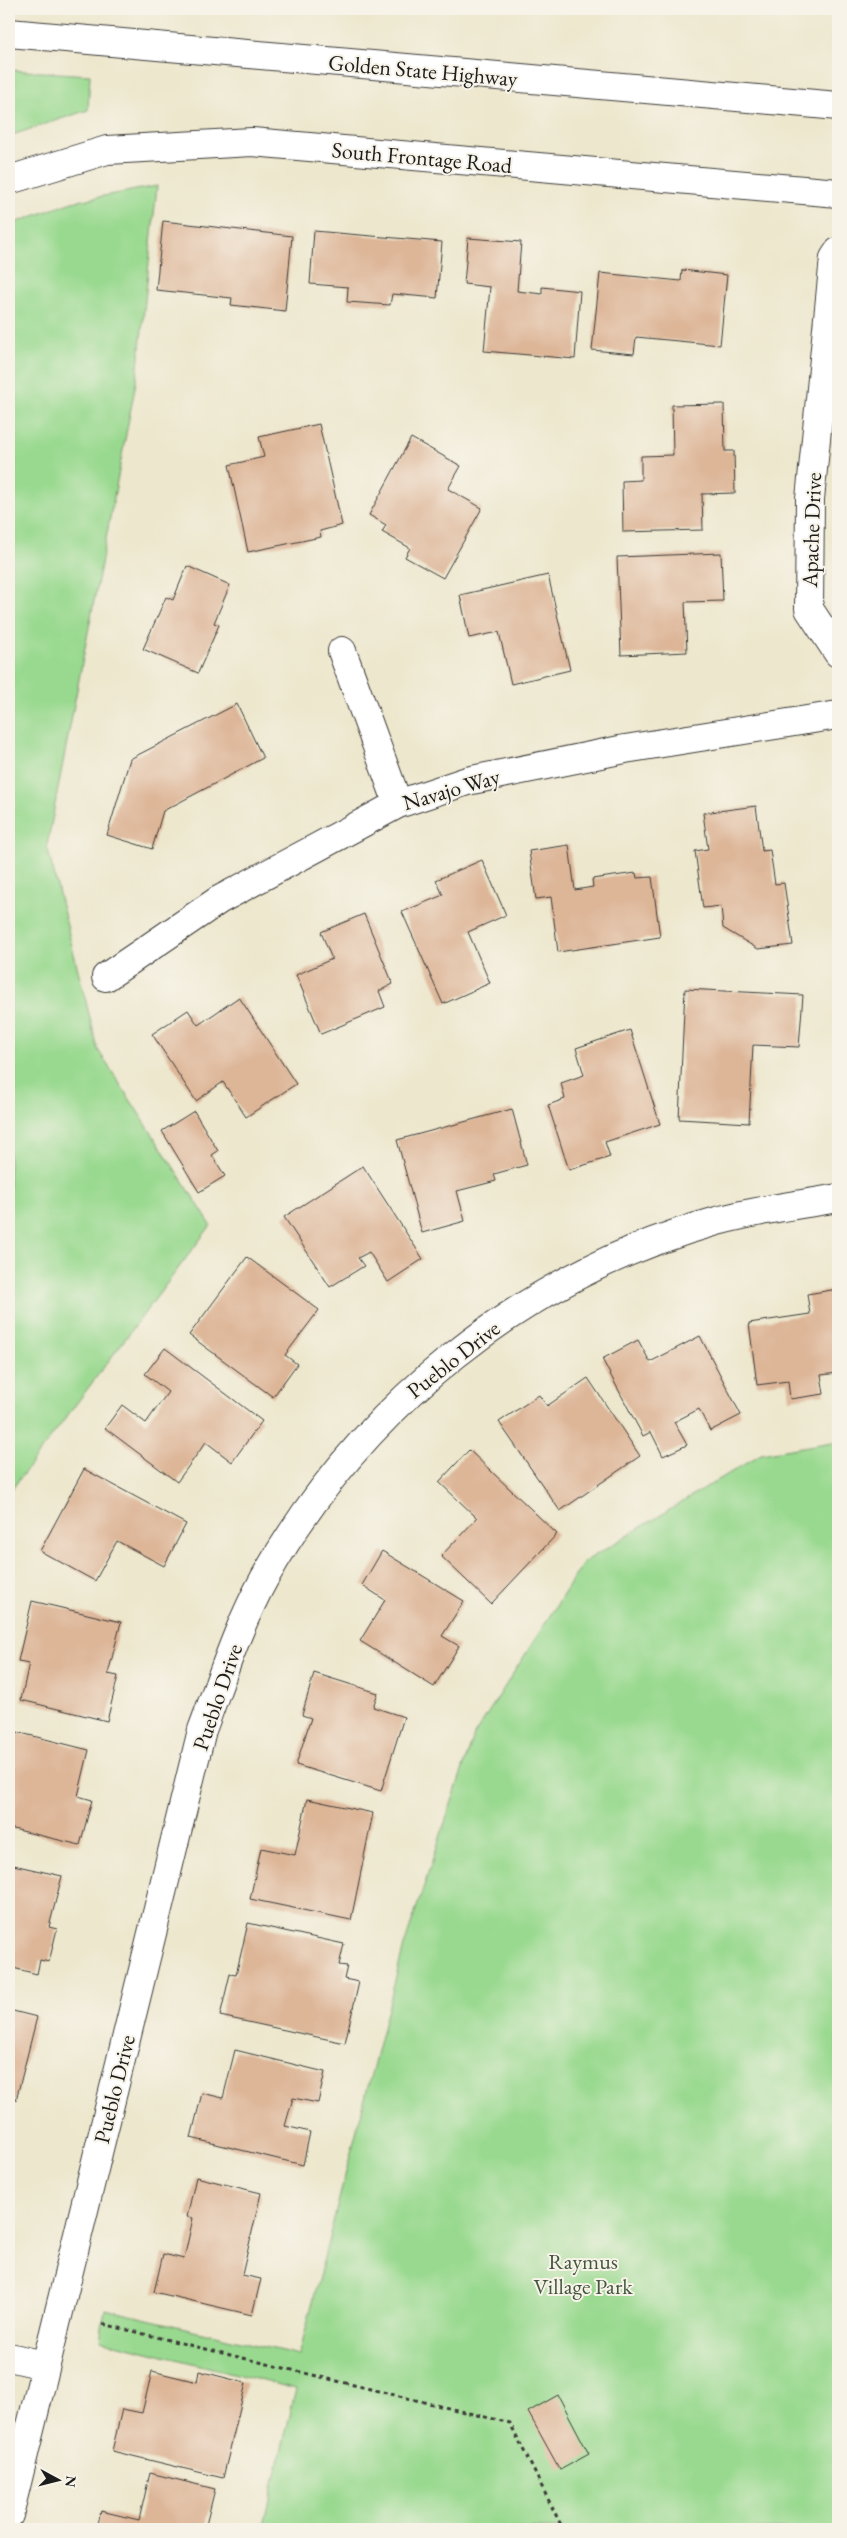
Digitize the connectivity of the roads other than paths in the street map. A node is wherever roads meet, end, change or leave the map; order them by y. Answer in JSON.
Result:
{"nodes":[{"id":1,"x":17,"y":34,"type":"edge"},
{"id":2,"x":838,"y":106,"type":"edge"},
{"id":3,"x":9,"y":180,"type":"edge"},
{"id":4,"x":838,"y":193,"type":"edge"},
{"id":5,"x":838,"y":252,"type":"edge"},
{"id":6,"x":342,"y":652,"type":"dead end"},
{"id":7,"x":838,"y":653,"type":"edge"},
{"id":8,"x":838,"y":715,"type":"edge"},
{"id":9,"x":398,"y":804,"type":"junction"},
{"id":10,"x":106,"y":977,"type":"dead end"},
{"id":11,"x":838,"y":1198,"type":"edge"},
{"id":12,"x":9,"y":2357,"type":"edge"},
{"id":13,"x":44,"y":2365,"type":"junction"},
{"id":14,"x":9,"y":2515,"type":"edge"}],
"edges":[{"from":1,"to":2,"type":"main road","name":"Golden State Highway"},
{"from":3,"to":4,"type":"main road","name":"South Frontage Road"},
{"from":5,"to":7,"type":"main road","name":"Apache Drive"},
{"from":6,"to":9,"type":"main road"},
{"from":8,"to":9,"type":"main road","name":"Navajo Way"},
{"from":9,"to":10,"type":"main road","name":"Navajo Way"},
{"from":11,"to":13,"type":"main road","name":"Pueblo Drive"},
{"from":12,"to":13,"type":"main road"},
{"from":13,"to":14,"type":"main road","name":"Pueblo Drive"}]}
